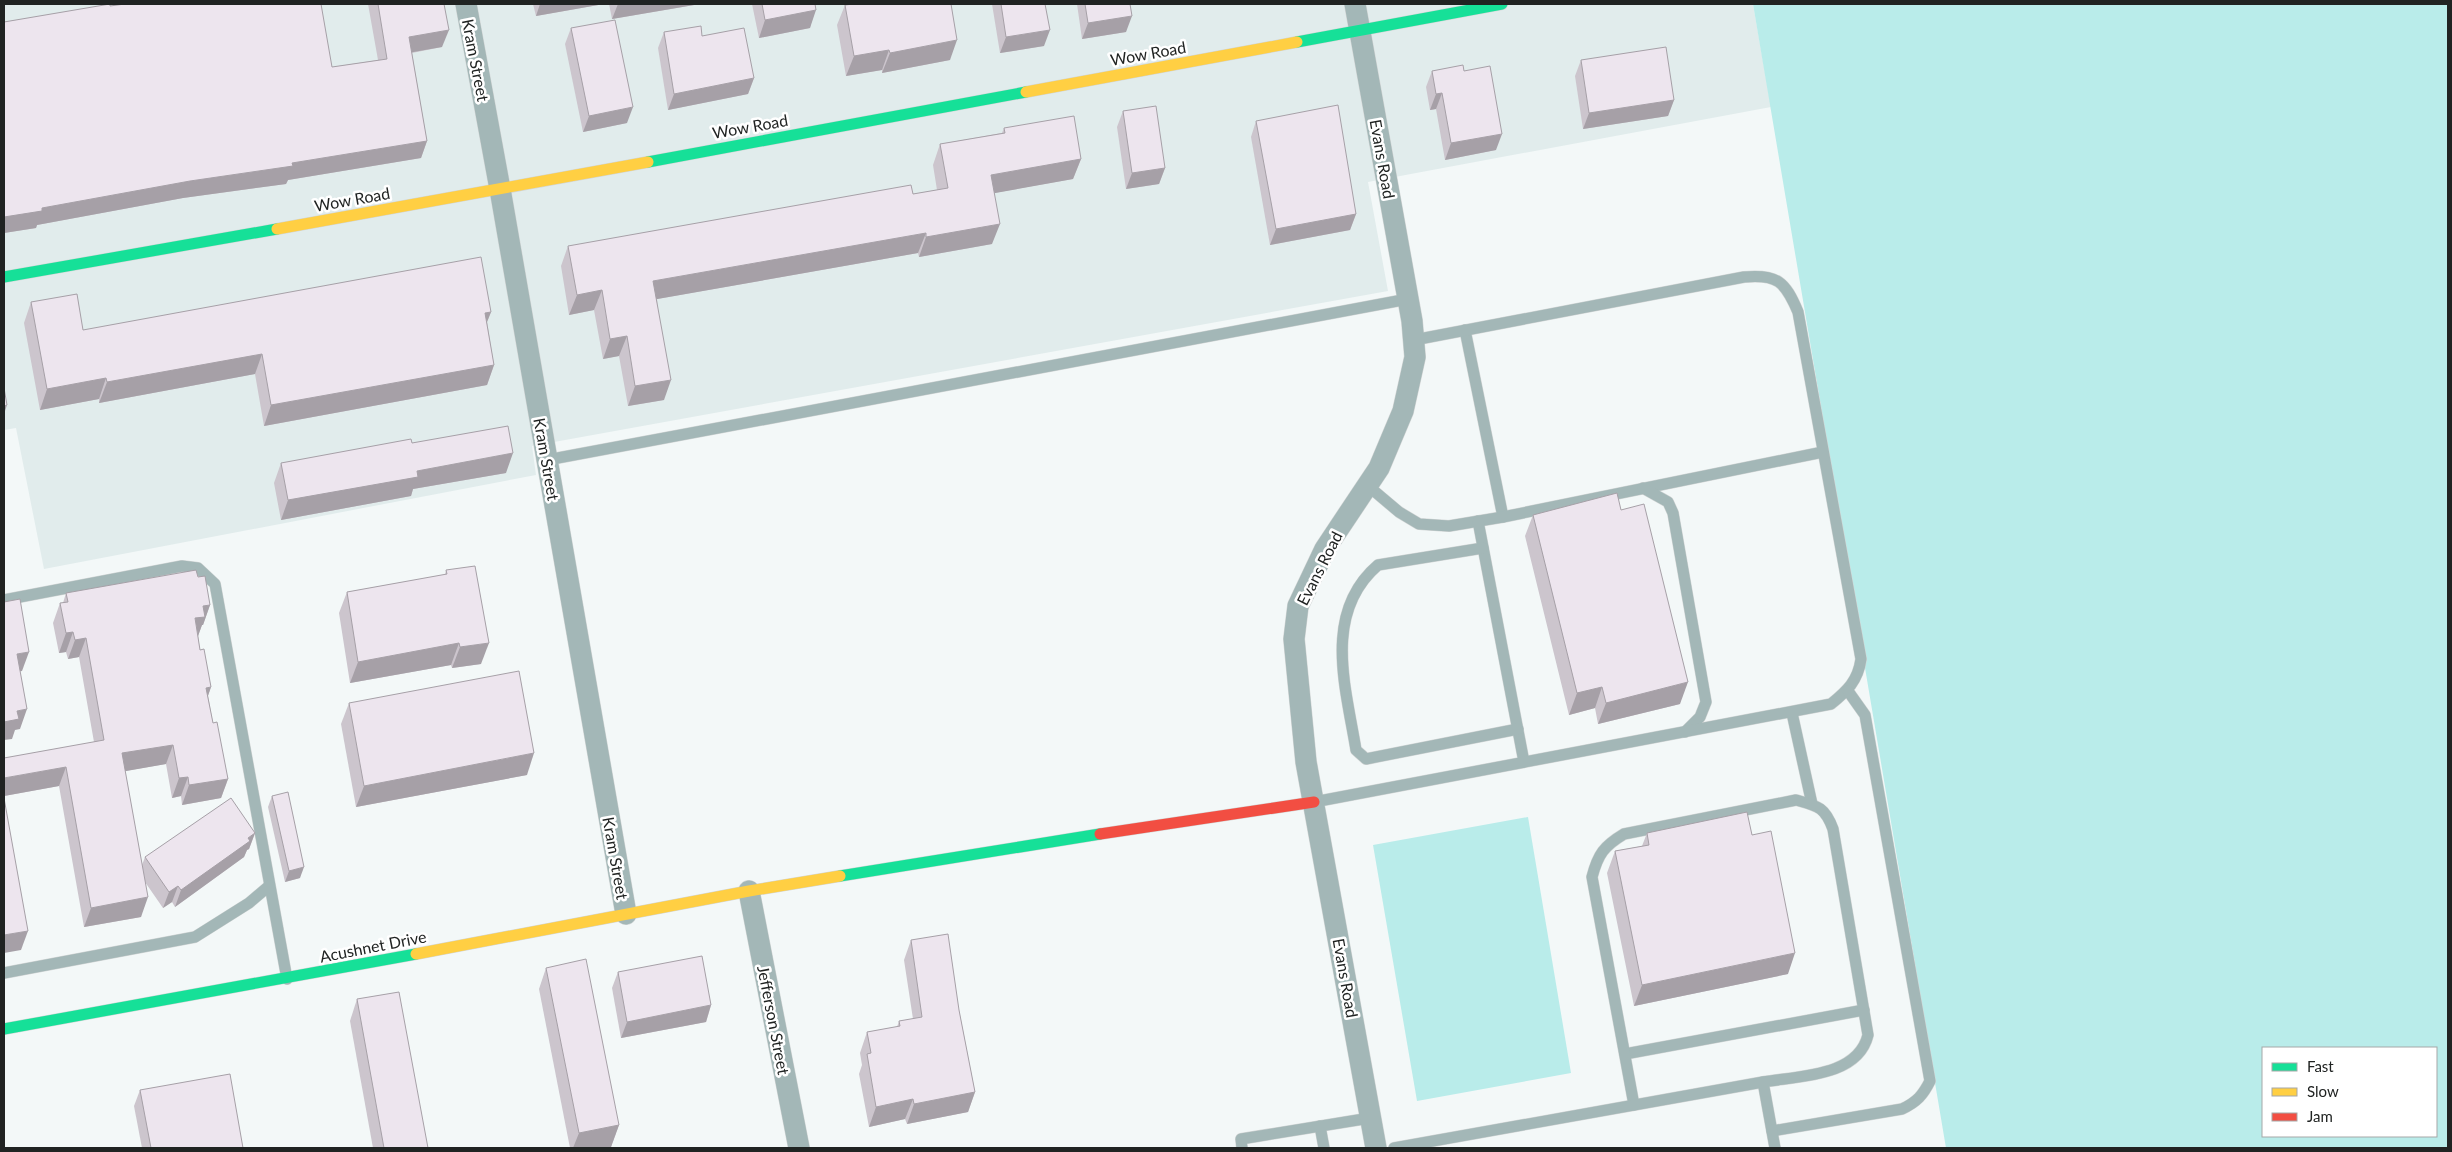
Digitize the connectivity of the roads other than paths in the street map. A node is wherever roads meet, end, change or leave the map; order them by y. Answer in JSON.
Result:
{"nodes":[{"id":1,"x":466,"y":4,"type":"edge"},
{"id":2,"x":1355,"y":4,"type":"edge"},
{"id":3,"x":1502,"y":4,"type":"edge"},
{"id":4,"x":1360,"y":30,"type":"junction"},
{"id":5,"x":500,"y":189,"type":"junction"},
{"id":6,"x":4,"y":277,"type":"edge"},
{"id":7,"x":1408,"y":299,"type":"junction"},
{"id":8,"x":1464,"y":330,"type":"junction"},
{"id":9,"x":1414,"y":340,"type":"junction"},
{"id":10,"x":1823,"y":452,"type":"junction"},
{"id":11,"x":548,"y":460,"type":"junction"},
{"id":12,"x":1367,"y":485,"type":"junction"},
{"id":13,"x":1643,"y":488,"type":"junction"},
{"id":14,"x":1503,"y":517,"type":"junction"},
{"id":15,"x":1478,"y":521,"type":"junction"},
{"id":16,"x":1483,"y":548,"type":"junction"},
{"id":17,"x":4,"y":600,"type":"edge"},
{"id":18,"x":1848,"y":691,"type":"junction"},
{"id":19,"x":1792,"y":713,"type":"junction"},
{"id":20,"x":1518,"y":729,"type":"junction"},
{"id":21,"x":1684,"y":732,"type":"junction"},
{"id":22,"x":1524,"y":762,"type":"junction"},
{"id":23,"x":1314,"y":802,"type":"junction"},
{"id":24,"x":1812,"y":804,"type":"junction"},
{"id":25,"x":269,"y":886,"type":"junction"},
{"id":26,"x":748,"y":891,"type":"junction"},
{"id":27,"x":626,"y":914,"type":"junction"},
{"id":28,"x":4,"y":973,"type":"edge"},
{"id":29,"x":288,"y":979,"type":"junction"},
{"id":30,"x":1864,"y":1010,"type":"junction"},
{"id":31,"x":4,"y":1028,"type":"edge"},
{"id":32,"x":1625,"y":1054,"type":"junction"},
{"id":33,"x":1763,"y":1082,"type":"junction"},
{"id":34,"x":1634,"y":1105,"type":"junction"},
{"id":35,"x":1370,"y":1118,"type":"junction"},
{"id":36,"x":1320,"y":1126,"type":"junction"},
{"id":37,"x":1772,"y":1131,"type":"junction"},
{"id":38,"x":799,"y":1148,"type":"edge"},
{"id":39,"x":1242,"y":1148,"type":"edge"},
{"id":40,"x":1324,"y":1148,"type":"edge"},
{"id":41,"x":1376,"y":1148,"type":"edge"},
{"id":42,"x":1394,"y":1148,"type":"edge"},
{"id":43,"x":1775,"y":1148,"type":"edge"}],
"edges":[{"from":1,"to":5,"type":"street","name":"Kram Street"},
{"from":2,"to":4,"type":"street","name":"Evans Road"},
{"from":3,"to":4,"type":"street","name":"Wow Road"},
{"from":4,"to":5,"type":"street","name":"Wow Road"},
{"from":4,"to":7,"type":"street","name":"Evans Road"},
{"from":5,"to":6,"type":"street","name":"Wow Road"},
{"from":5,"to":11,"type":"street","name":"Kram Street"},
{"from":7,"to":9,"type":"street","name":"Evans Road"},
{"from":7,"to":11,"type":"lane"},
{"from":8,"to":9,"type":"lane"},
{"from":8,"to":10,"type":"lane"},
{"from":8,"to":14,"type":"lane"},
{"from":9,"to":12,"type":"street","name":"Evans Road"},
{"from":10,"to":13,"type":"lane"},
{"from":10,"to":18,"type":"lane"},
{"from":11,"to":27,"type":"street","name":"Kram Street"},
{"from":12,"to":15,"type":"lane"},
{"from":12,"to":23,"type":"street","name":"Evans Road"},
{"from":13,"to":14,"type":"lane"},
{"from":13,"to":21,"type":"lane"},
{"from":14,"to":15,"type":"lane"},
{"from":15,"to":16,"type":"lane"},
{"from":16,"to":20,"type":"lane"},
{"from":16,"to":20,"type":"lane"},
{"from":17,"to":25,"type":"lane"},
{"from":18,"to":19,"type":"lane"},
{"from":18,"to":37,"type":"lane"},
{"from":19,"to":21,"type":"lane"},
{"from":19,"to":24,"type":"lane"},
{"from":20,"to":22,"type":"lane"},
{"from":21,"to":22,"type":"lane"},
{"from":22,"to":23,"type":"lane"},
{"from":23,"to":26,"type":"street","name":"Acushnet Drive"},
{"from":23,"to":35,"type":"street","name":"Evans Road"},
{"from":24,"to":30,"type":"lane"},
{"from":24,"to":32,"type":"lane"},
{"from":25,"to":28,"type":"lane"},
{"from":25,"to":29,"type":"lane"},
{"from":26,"to":27,"type":"street","name":"Acushnet Drive"},
{"from":26,"to":38,"type":"street","name":"Jefferson Street"},
{"from":27,"to":29,"type":"street","name":"Acushnet Drive"},
{"from":29,"to":31,"type":"street","name":"Acushnet Drive"},
{"from":30,"to":32,"type":"lane"},
{"from":30,"to":33,"type":"lane"},
{"from":32,"to":34,"type":"lane"},
{"from":33,"to":34,"type":"lane"},
{"from":33,"to":37,"type":"lane"},
{"from":34,"to":42,"type":"lane"},
{"from":35,"to":36,"type":"lane"},
{"from":35,"to":41,"type":"street","name":"Evans Road"},
{"from":36,"to":39,"type":"lane"},
{"from":36,"to":40,"type":"lane"},
{"from":37,"to":43,"type":"lane"}]}
